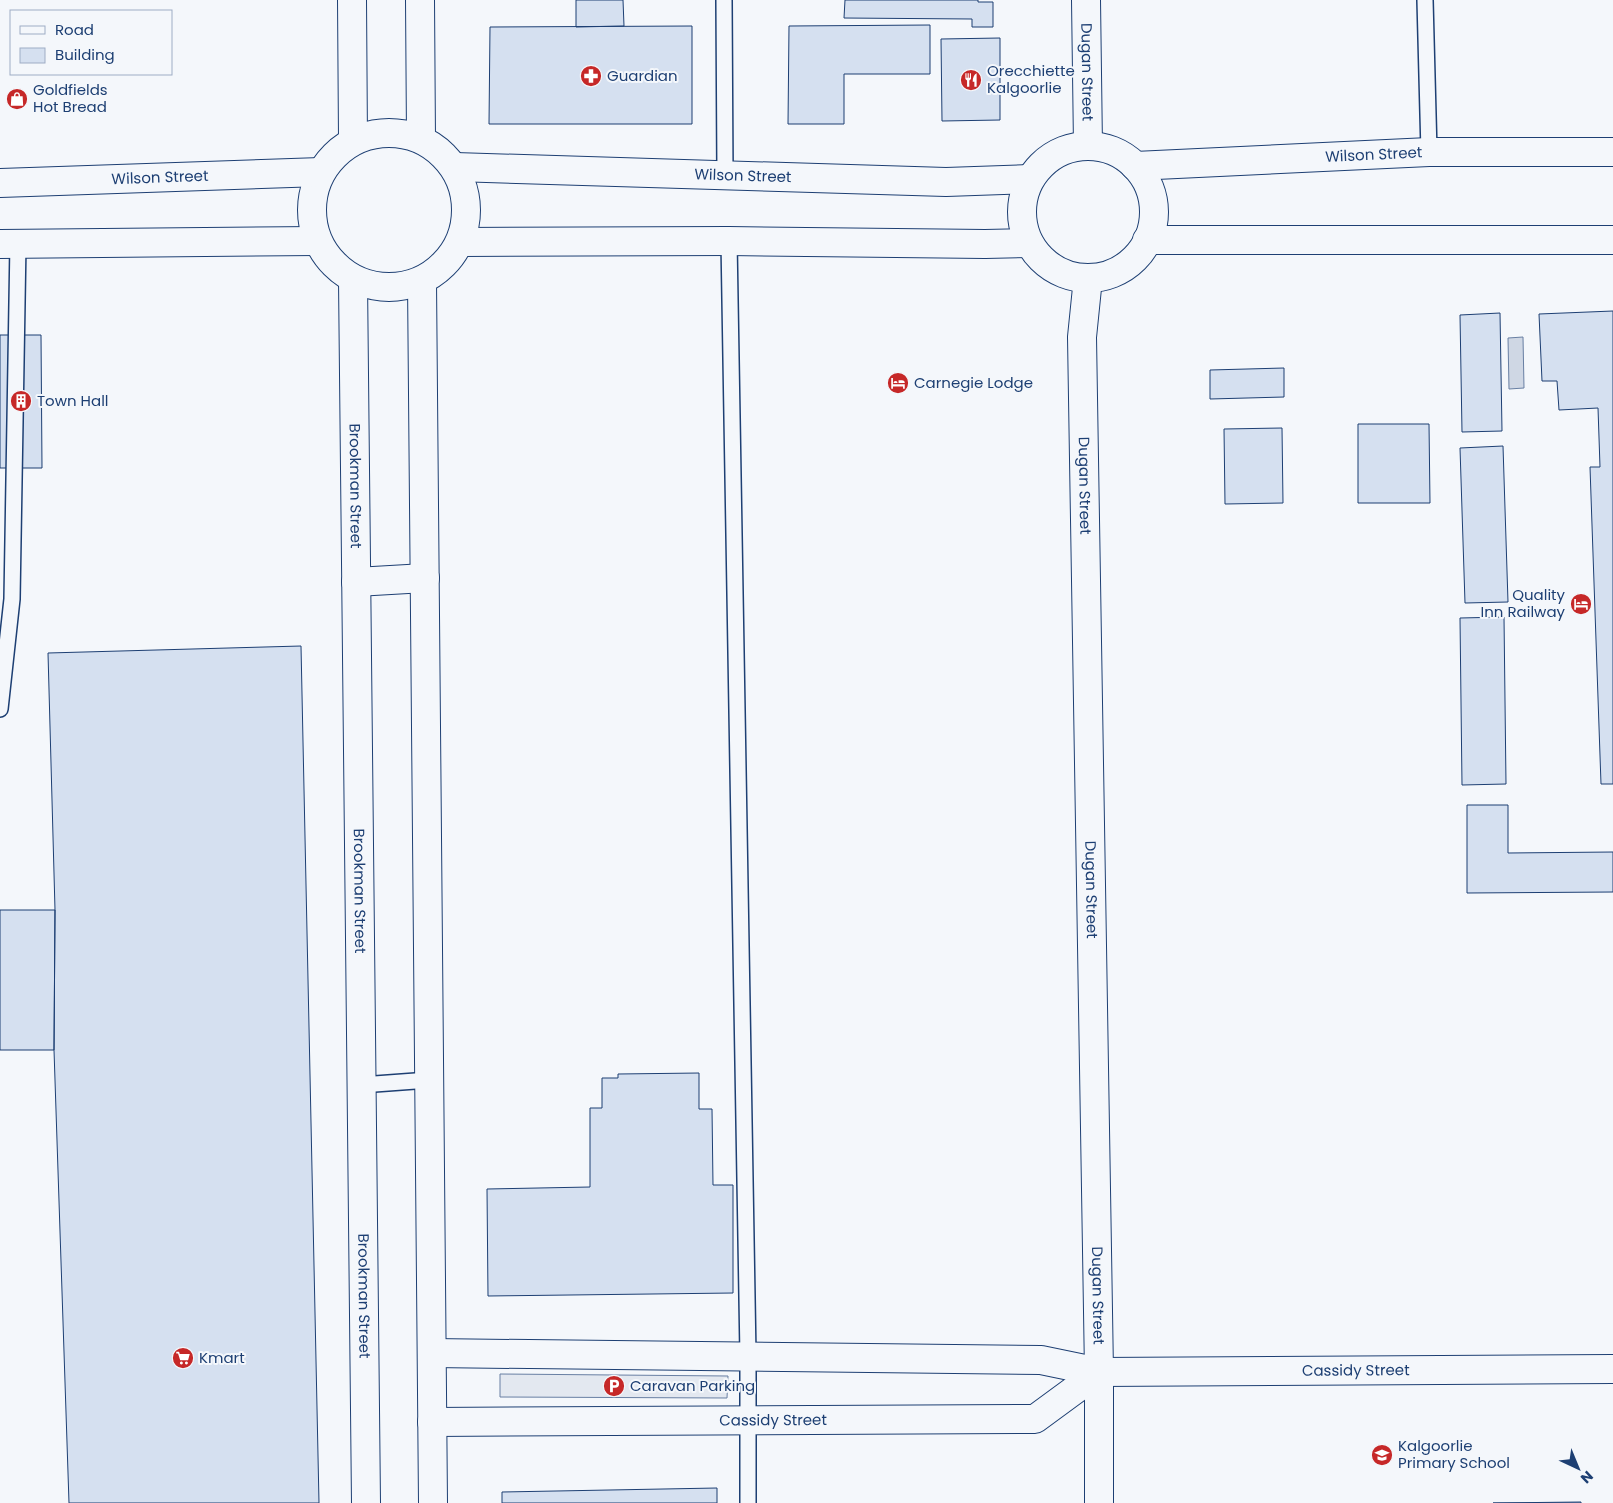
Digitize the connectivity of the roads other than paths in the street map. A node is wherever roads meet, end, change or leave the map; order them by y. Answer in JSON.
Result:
{"nodes":[{"id":1,"x":352,"y":0,"type":"edge"},
{"id":2,"x":420,"y":0,"type":"edge"},
{"id":3,"x":724,"y":0,"type":"edge"},
{"id":4,"x":1086,"y":0,"type":"edge"},
{"id":5,"x":1425,"y":0,"type":"edge"},
{"id":6,"x":421,"y":138,"type":"junction"},
{"id":7,"x":353,"y":140,"type":"junction"},
{"id":8,"x":1088,"y":146,"type":"junction"},
{"id":9,"x":1429,"y":152,"type":"junction"},
{"id":10,"x":1613,"y":152,"type":"edge"},
{"id":11,"x":1135,"y":166,"type":"junction"},
{"id":12,"x":455,"y":167,"type":"junction"},
{"id":13,"x":321,"y":172,"type":"junction"},
{"id":14,"x":725,"y":175,"type":"junction"},
{"id":15,"x":1030,"y":179,"type":"junction"},
{"id":16,"x":0,"y":183,"type":"edge"},
{"id":17,"x":1147,"y":240,"type":"junction"},
{"id":18,"x":1613,"y":240,"type":"edge"},
{"id":19,"x":317,"y":241,"type":"junction"},
{"id":20,"x":729,"y":241,"type":"junction"},
{"id":21,"x":461,"y":242,"type":"junction"},
{"id":22,"x":9,"y":243,"type":"edge"},
{"id":23,"x":1030,"y":243,"type":"junction"},
{"id":24,"x":1088,"y":278,"type":"junction"},
{"id":25,"x":353,"y":280,"type":"junction"},
{"id":26,"x":422,"y":282,"type":"junction"},
{"id":27,"x":425,"y":578,"type":"junction"},
{"id":28,"x":356,"y":582,"type":"junction"},
{"id":29,"x":0,"y":709,"type":"edge"},
{"id":30,"x":429,"y":1080,"type":"junction"},
{"id":31,"x":361,"y":1085,"type":"junction"},
{"id":32,"x":432,"y":1353,"type":"junction"},
{"id":33,"x":748,"y":1356,"type":"junction"},
{"id":34,"x":1613,"y":1369,"type":"edge"},
{"id":35,"x":1099,"y":1372,"type":"junction"},
{"id":36,"x":748,"y":1420,"type":"junction"},
{"id":37,"x":432,"y":1422,"type":"junction"},
{"id":38,"x":366,"y":1503,"type":"edge"},
{"id":39,"x":433,"y":1503,"type":"edge"},
{"id":40,"x":748,"y":1503,"type":"edge"},
{"id":41,"x":1099,"y":1503,"type":"edge"}],
"edges":[{"from":1,"to":7,"type":"street"},
{"from":2,"to":6,"type":"street"},
{"from":3,"to":14,"type":"lane"},
{"from":4,"to":8,"type":"street","name":"Dugan Street"},
{"from":5,"to":9,"type":"lane"},
{"from":6,"to":7,"type":"street"},
{"from":6,"to":12,"type":"street"},
{"from":7,"to":13,"type":"street"},
{"from":8,"to":11,"type":"street"},
{"from":8,"to":15,"type":"street"},
{"from":9,"to":10,"type":"street","name":"Wilson Street"},
{"from":9,"to":11,"type":"street","name":"Wilson Street"},
{"from":11,"to":17,"type":"street"},
{"from":12,"to":14,"type":"street","name":"Wilson Street"},
{"from":12,"to":21,"type":"street"},
{"from":13,"to":16,"type":"street","name":"Wilson Street"},
{"from":13,"to":19,"type":"street"},
{"from":14,"to":15,"type":"street","name":"Wilson Street"},
{"from":15,"to":23,"type":"street"},
{"from":17,"to":18,"type":"street"},
{"from":17,"to":24,"type":"street"},
{"from":19,"to":22,"type":"street"},
{"from":19,"to":25,"type":"street"},
{"from":20,"to":21,"type":"street"},
{"from":20,"to":23,"type":"street"},
{"from":20,"to":33,"type":"lane"},
{"from":21,"to":26,"type":"street"},
{"from":22,"to":29,"type":"lane"},
{"from":23,"to":24,"type":"street"},
{"from":24,"to":35,"type":"street","name":"Dugan Street"},
{"from":25,"to":26,"type":"street"},
{"from":25,"to":28,"type":"street","name":"Brookman Street"},
{"from":26,"to":27,"type":"street"},
{"from":27,"to":28,"type":"street"},
{"from":27,"to":30,"type":"street"},
{"from":28,"to":31,"type":"street","name":"Brookman Street"},
{"from":30,"to":31,"type":"lane"},
{"from":30,"to":32,"type":"street"},
{"from":31,"to":38,"type":"street","name":"Brookman Street"},
{"from":32,"to":33,"type":"street","name":"Cassidy Street"},
{"from":32,"to":37,"type":"street"},
{"from":33,"to":35,"type":"street","name":"Cassidy Street"},
{"from":33,"to":36,"type":"lane"},
{"from":34,"to":35,"type":"street","name":"Cassidy Street"},
{"from":35,"to":36,"type":"street","name":"Cassidy Street"},
{"from":35,"to":41,"type":"street","name":"Dugan Street"},
{"from":36,"to":37,"type":"street","name":"Cassidy Street"},
{"from":36,"to":40,"type":"lane"},
{"from":37,"to":39,"type":"street"}]}
